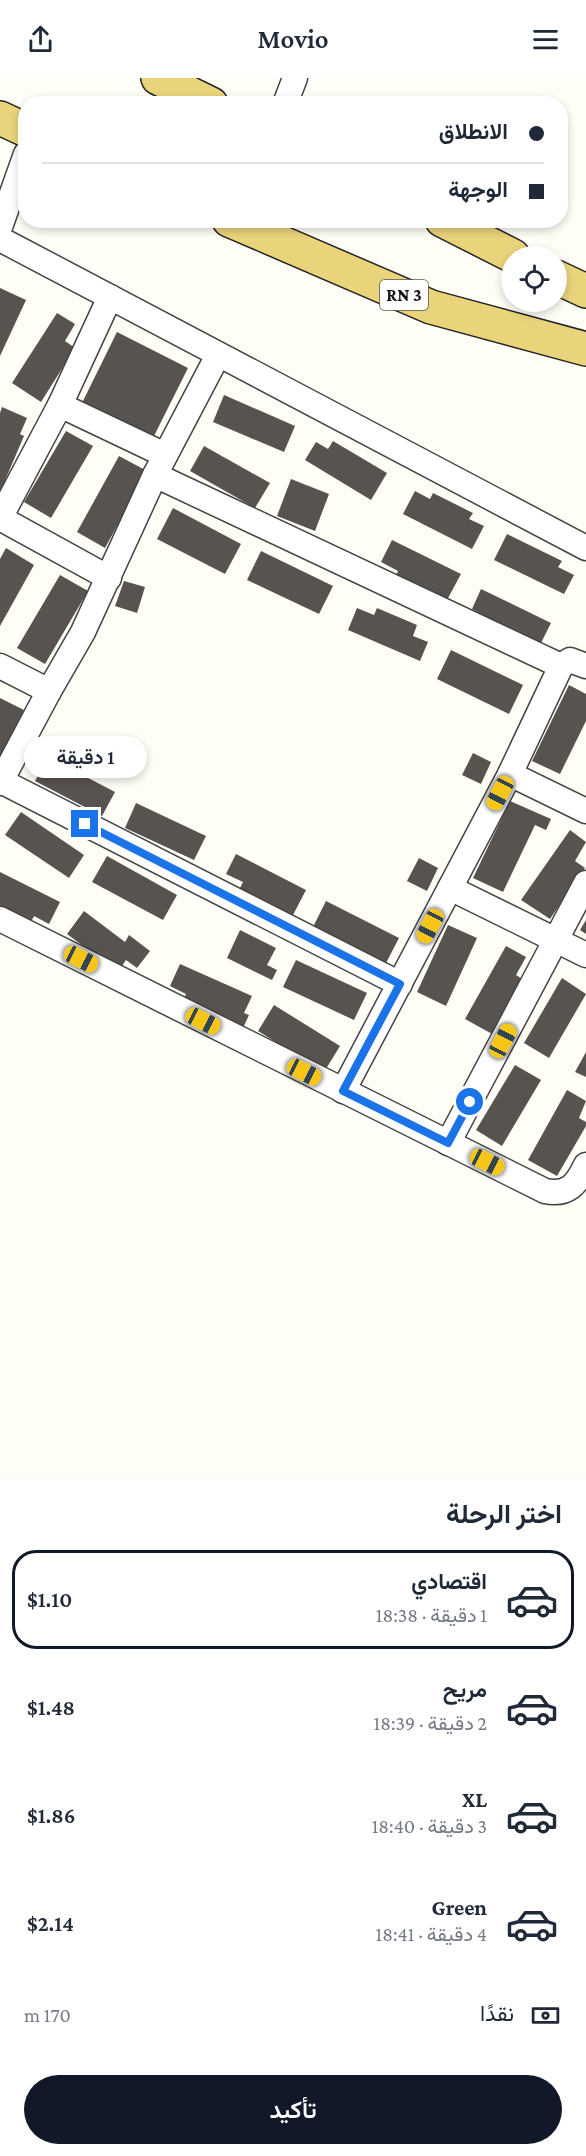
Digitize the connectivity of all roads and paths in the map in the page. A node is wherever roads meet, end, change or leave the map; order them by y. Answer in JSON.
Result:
{"nodes":[{"id":1,"x":158,"y":78,"type":"edge"},
{"id":2,"x":295,"y":78,"type":"edge"},
{"id":3,"x":195,"y":96,"type":"edge"},
{"id":4,"x":288,"y":96,"type":"edge"},
{"id":5,"x":0,"y":117,"type":"edge"},
{"id":6,"x":18,"y":125,"type":"edge"},
{"id":7,"x":18,"y":176,"type":"edge"},
{"id":8,"x":0,"y":227,"type":"edge"},
{"id":9,"x":248,"y":228,"type":"edge"},
{"id":10,"x":458,"y":228,"type":"edge"},
{"id":11,"x":0,"y":239,"type":"edge"},
{"id":12,"x":501,"y":250,"type":"edge"},
{"id":13,"x":567,"y":282,"type":"edge"},
{"id":14,"x":586,"y":291,"type":"edge"},
{"id":15,"x":110,"y":297,"type":"junction"},
{"id":16,"x":586,"y":349,"type":"edge"},
{"id":17,"x":218,"y":355,"type":"junction"},
{"id":18,"x":60,"y":405,"type":"junction"},
{"id":19,"x":160,"y":465,"type":"junction"},
{"id":20,"x":0,"y":518,"type":"edge"},
{"id":21,"x":586,"y":548,"type":"edge"},
{"id":22,"x":109,"y":579,"type":"junction"},
{"id":23,"x":0,"y":666,"type":"edge"},
{"id":24,"x":561,"y":666,"type":"junction"},
{"id":25,"x":586,"y":666,"type":"edge"},
{"id":26,"x":49,"y":691,"type":"junction"},
{"id":27,"x":510,"y":774,"type":"junction"},
{"id":28,"x":1,"y":782,"type":"edge"},
{"id":29,"x":586,"y":811,"type":"edge"},
{"id":30,"x":586,"y":884,"type":"edge"},
{"id":31,"x":450,"y":888,"type":"junction"},
{"id":32,"x":0,"y":919,"type":"edge"},
{"id":33,"x":557,"y":940,"type":"junction"},
{"id":34,"x":586,"y":955,"type":"edge"},
{"id":35,"x":400,"y":984,"type":"junction"},
{"id":36,"x":343,"y":1091,"type":"junction"},
{"id":37,"x":448,"y":1143,"type":"junction"},
{"id":38,"x":586,"y":1165,"type":"edge"}],
"edges":[{"from":1,"to":3,"type":"main road"},
{"from":2,"to":4,"type":"street"},
{"from":5,"to":6,"type":"main road"},
{"from":7,"to":8,"type":"street"},
{"from":9,"to":16,"type":"main road","number":"RN 3"},
{"from":10,"to":12,"type":"main road"},
{"from":11,"to":15,"type":"street"},
{"from":13,"to":14,"type":"main road"},
{"from":15,"to":17,"type":"street"},
{"from":15,"to":18,"type":"street"},
{"from":17,"to":19,"type":"street"},
{"from":17,"to":21,"type":"street"},
{"from":18,"to":19,"type":"street"},
{"from":18,"to":20,"type":"street"},
{"from":19,"to":22,"type":"street"},
{"from":19,"to":24,"type":"street"},
{"from":20,"to":22,"type":"street"},
{"from":22,"to":26,"type":"street"},
{"from":23,"to":26,"type":"street"},
{"from":24,"to":25,"type":"street"},
{"from":24,"to":27,"type":"street"},
{"from":26,"to":28,"type":"street"},
{"from":27,"to":29,"type":"street"},
{"from":27,"to":31,"type":"street"},
{"from":28,"to":35,"type":"street"},
{"from":30,"to":33,"type":"street"},
{"from":31,"to":33,"type":"street"},
{"from":31,"to":35,"type":"street"},
{"from":32,"to":36,"type":"street"},
{"from":33,"to":34,"type":"street"},
{"from":33,"to":37,"type":"street"},
{"from":35,"to":36,"type":"street"},
{"from":36,"to":37,"type":"street"},
{"from":37,"to":38,"type":"street"}]}
